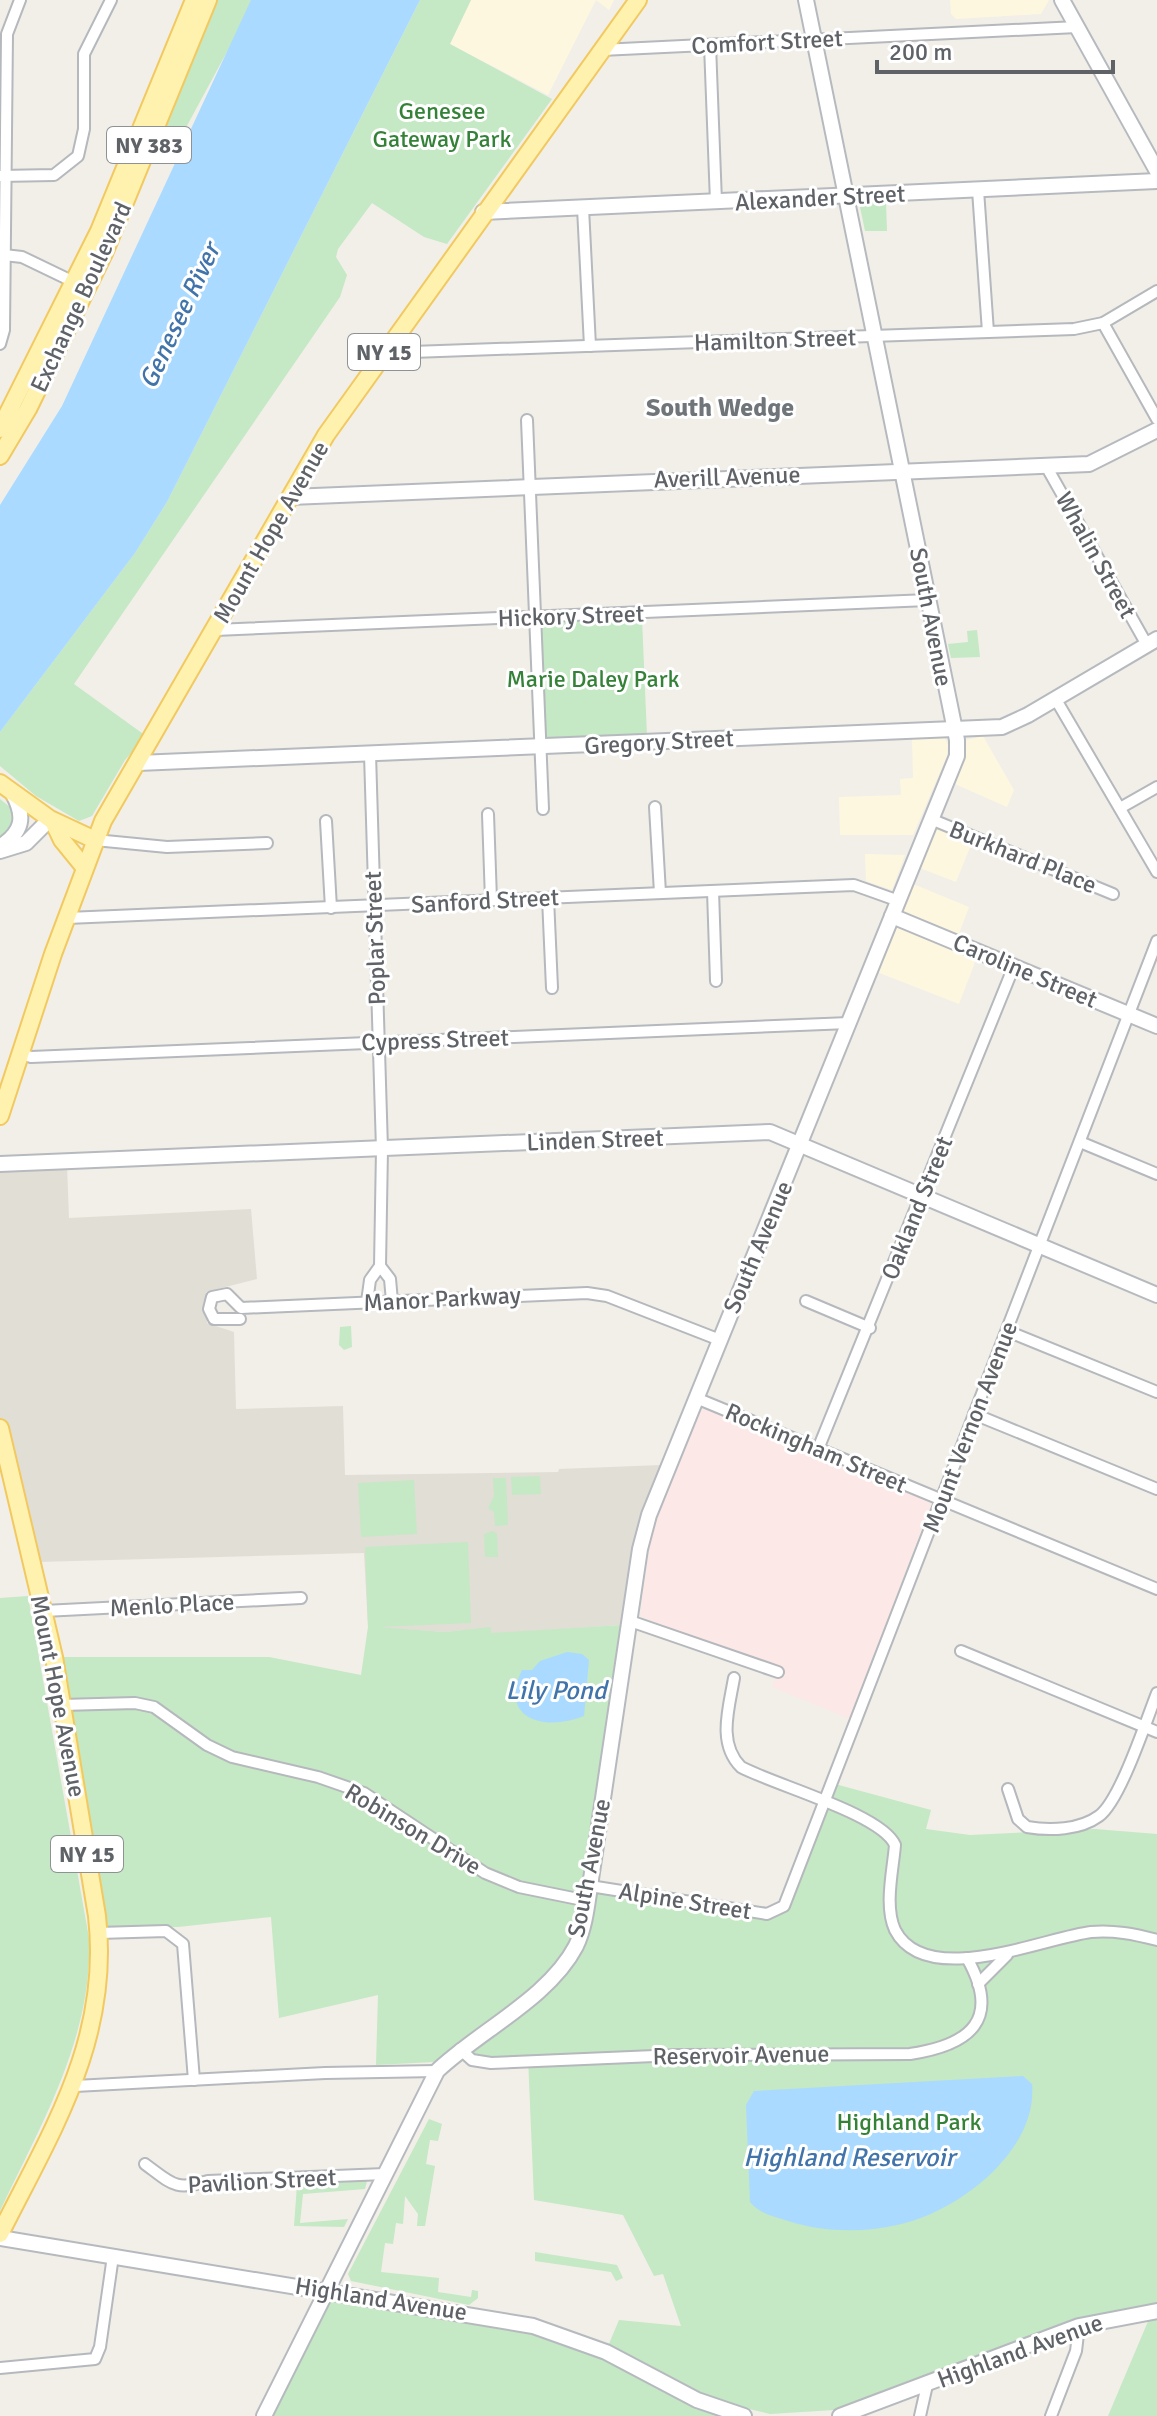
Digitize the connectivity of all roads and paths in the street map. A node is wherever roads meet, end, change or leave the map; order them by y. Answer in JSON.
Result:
{"nodes":[{"id":1,"x":20,"y":0,"type":"edge"},
{"id":2,"x":111,"y":0,"type":"edge"},
{"id":3,"x":194,"y":0,"type":"edge"},
{"id":4,"x":208,"y":0,"type":"edge"},
{"id":5,"x":638,"y":0,"type":"edge"},
{"id":6,"x":806,"y":0,"type":"edge"},
{"id":7,"x":1062,"y":0,"type":"edge"},
{"id":8,"x":1077,"y":27,"type":"junction"},
{"id":9,"x":814,"y":40,"type":"junction"},
{"id":10,"x":710,"y":45,"type":"junction"},
{"id":11,"x":601,"y":50,"type":"junction"},
{"id":12,"x":3,"y":75,"type":"edge"},
{"id":13,"x":1157,"y":171,"type":"edge"},
{"id":14,"x":2,"y":176,"type":"edge"},
{"id":15,"x":1157,"y":181,"type":"edge"},
{"id":16,"x":978,"y":190,"type":"junction"},
{"id":17,"x":847,"y":197,"type":"junction"},
{"id":18,"x":716,"y":202,"type":"junction"},
{"id":19,"x":583,"y":208,"type":"junction"},
{"id":20,"x":483,"y":212,"type":"junction"},
{"id":21,"x":4,"y":255,"type":"junction"},
{"id":22,"x":80,"y":286,"type":"junction"},
{"id":23,"x":1157,"y":291,"type":"edge"},
{"id":24,"x":2,"y":295,"type":"edge"},
{"id":25,"x":1103,"y":323,"type":"junction"},
{"id":26,"x":988,"y":332,"type":"junction"},
{"id":27,"x":875,"y":336,"type":"junction"},
{"id":28,"x":0,"y":344,"type":"edge"},
{"id":29,"x":590,"y":346,"type":"junction"},
{"id":30,"x":384,"y":353,"type":"junction"},
{"id":31,"x":1157,"y":419,"type":"edge"},
{"id":32,"x":527,"y":420,"type":"dead end"},
{"id":33,"x":0,"y":429,"type":"edge"},
{"id":34,"x":1157,"y":430,"type":"edge"},
{"id":35,"x":0,"y":456,"type":"edge"},
{"id":36,"x":1045,"y":464,"type":"junction"},
{"id":37,"x":902,"y":470,"type":"junction"},
{"id":38,"x":530,"y":486,"type":"junction"},
{"id":39,"x":290,"y":497,"type":"junction"},
{"id":40,"x":928,"y":600,"type":"junction"},
{"id":41,"x":535,"y":617,"type":"junction"},
{"id":42,"x":215,"y":630,"type":"junction"},
{"id":43,"x":1152,"y":642,"type":"edge"},
{"id":44,"x":1055,"y":698,"type":"junction"},
{"id":45,"x":954,"y":729,"type":"junction"},
{"id":46,"x":541,"y":747,"type":"junction"},
{"id":47,"x":370,"y":754,"type":"junction"},
{"id":48,"x":138,"y":763,"type":"junction"},
{"id":49,"x":1157,"y":787,"type":"edge"},
{"id":50,"x":7,"y":789,"type":"edge"},
{"id":51,"x":655,"y":807,"type":"dead end"},
{"id":52,"x":1120,"y":808,"type":"junction"},
{"id":53,"x":543,"y":809,"type":"dead end"},
{"id":54,"x":488,"y":814,"type":"dead end"},
{"id":55,"x":52,"y":820,"type":"junction"},
{"id":56,"x":933,"y":820,"type":"junction"},
{"id":57,"x":326,"y":821,"type":"dead end"},
{"id":58,"x":95,"y":840,"type":"junction"},
{"id":59,"x":267,"y":843,"type":"dead end"},
{"id":60,"x":0,"y":849,"type":"edge"},
{"id":61,"x":84,"y":867,"type":"junction"},
{"id":62,"x":1157,"y":872,"type":"edge"},
{"id":63,"x":713,"y":891,"type":"junction"},
{"id":64,"x":660,"y":893,"type":"junction"},
{"id":65,"x":1113,"y":894,"type":"dead end"},
{"id":66,"x":548,"y":898,"type":"junction"},
{"id":67,"x":491,"y":900,"type":"junction"},
{"id":68,"x":899,"y":901,"type":"junction"},
{"id":69,"x":374,"y":906,"type":"junction"},
{"id":70,"x":331,"y":908,"type":"junction"},
{"id":71,"x":892,"y":916,"type":"junction"},
{"id":72,"x":67,"y":918,"type":"junction"},
{"id":73,"x":1157,"y":941,"type":"edge"},
{"id":74,"x":1014,"y":966,"type":"junction"},
{"id":75,"x":716,"y":981,"type":"dead end"},
{"id":76,"x":552,"y":988,"type":"dead end"},
{"id":77,"x":1128,"y":1014,"type":"junction"},
{"id":78,"x":849,"y":1023,"type":"junction"},
{"id":79,"x":1157,"y":1026,"type":"edge"},
{"id":80,"x":379,"y":1043,"type":"junction"},
{"id":81,"x":21,"y":1054,"type":"junction"},
{"id":82,"x":0,"y":1116,"type":"edge"},
{"id":83,"x":1080,"y":1142,"type":"junction"},
{"id":84,"x":800,"y":1143,"type":"junction"},
{"id":85,"x":382,"y":1149,"type":"junction"},
{"id":86,"x":0,"y":1164,"type":"edge"},
{"id":87,"x":1157,"y":1174,"type":"edge"},
{"id":88,"x":922,"y":1196,"type":"junction"},
{"id":89,"x":1039,"y":1246,"type":"junction"},
{"id":90,"x":380,"y":1266,"type":"junction"},
{"id":91,"x":1157,"y":1295,"type":"edge"},
{"id":92,"x":392,"y":1301,"type":"junction"},
{"id":93,"x":806,"y":1301,"type":"dead end"},
{"id":94,"x":367,"y":1302,"type":"junction"},
{"id":95,"x":240,"y":1319,"type":"dead end"},
{"id":96,"x":870,"y":1328,"type":"junction"},
{"id":97,"x":1007,"y":1331,"type":"junction"},
{"id":98,"x":720,"y":1340,"type":"junction"},
{"id":99,"x":1157,"y":1392,"type":"edge"},
{"id":100,"x":696,"y":1398,"type":"junction"},
{"id":101,"x":974,"y":1414,"type":"junction"},
{"id":102,"x":0,"y":1428,"type":"edge"},
{"id":103,"x":818,"y":1449,"type":"junction"},
{"id":104,"x":3,"y":1455,"type":"edge"},
{"id":105,"x":1157,"y":1489,"type":"edge"},
{"id":106,"x":941,"y":1500,"type":"junction"},
{"id":107,"x":1157,"y":1589,"type":"edge"},
{"id":108,"x":301,"y":1598,"type":"dead end"},
{"id":109,"x":44,"y":1611,"type":"junction"},
{"id":110,"x":630,"y":1621,"type":"junction"},
{"id":111,"x":961,"y":1651,"type":"dead end"},
{"id":112,"x":778,"y":1672,"type":"dead end"},
{"id":113,"x":734,"y":1678,"type":"dead end"},
{"id":114,"x":1157,"y":1693,"type":"edge"},
{"id":115,"x":62,"y":1705,"type":"junction"},
{"id":116,"x":1144,"y":1726,"type":"junction"},
{"id":117,"x":1157,"y":1732,"type":"edge"},
{"id":118,"x":1008,"y":1789,"type":"dead end"},
{"id":119,"x":824,"y":1801,"type":"junction"},
{"id":120,"x":590,"y":1886,"type":"junction"},
{"id":121,"x":588,"y":1901,"type":"junction"},
{"id":122,"x":780,"y":1911,"type":"joint"},
{"id":123,"x":99,"y":1933,"type":"junction"},
{"id":124,"x":1157,"y":1940,"type":"edge"},
{"id":125,"x":1007,"y":1955,"type":"junction"},
{"id":126,"x":967,"y":1958,"type":"junction"},
{"id":127,"x":978,"y":1984,"type":"junction"},
{"id":128,"x":460,"y":2049,"type":"junction"},
{"id":129,"x":437,"y":2071,"type":"junction"},
{"id":130,"x":194,"y":2080,"type":"junction"},
{"id":131,"x":75,"y":2086,"type":"junction"},
{"id":132,"x":145,"y":2164,"type":"dead end"},
{"id":133,"x":385,"y":2174,"type":"junction"},
{"id":134,"x":0,"y":2236,"type":"edge"},
{"id":135,"x":113,"y":2256,"type":"junction"},
{"id":136,"x":326,"y":2289,"type":"junction"},
{"id":137,"x":1157,"y":2311,"type":"edge"},
{"id":138,"x":1079,"y":2326,"type":"junction"},
{"id":139,"x":0,"y":2368,"type":"edge"},
{"id":140,"x":927,"y":2385,"type":"junction"},
{"id":141,"x":264,"y":2416,"type":"edge"},
{"id":142,"x":744,"y":2416,"type":"edge"},
{"id":143,"x":840,"y":2416,"type":"edge"},
{"id":144,"x":920,"y":2416,"type":"edge"},
{"id":145,"x":1051,"y":2416,"type":"edge"}],
"edges":[{"from":1,"to":12,"type":"street"},
{"from":2,"to":14,"type":"street"},
{"from":3,"to":22,"type":"main road","name":"Exchange Boulevard","number":"NY 383"},
{"from":4,"to":22,"type":"main road","name":"Exchange Boulevard","number":"NY 383"},
{"from":5,"to":11,"type":"main road","name":"Mount Hope Avenue","number":"NY 15"},
{"from":6,"to":9,"type":"street","name":"South Avenue"},
{"from":7,"to":8,"type":"street"},
{"from":8,"to":9,"type":"street","name":"Comfort Street"},
{"from":8,"to":13,"type":"street"},
{"from":9,"to":10,"type":"street","name":"Comfort Street"},
{"from":9,"to":17,"type":"street","name":"South Avenue"},
{"from":10,"to":11,"type":"street","name":"Comfort Street"},
{"from":10,"to":18,"type":"street"},
{"from":11,"to":20,"type":"main road","name":"Mount Hope Avenue","number":"NY 15"},
{"from":12,"to":14,"type":"street"},
{"from":14,"to":21,"type":"street"},
{"from":15,"to":16,"type":"street","name":"Alexander Street"},
{"from":16,"to":17,"type":"street","name":"Alexander Street"},
{"from":16,"to":26,"type":"street"},
{"from":17,"to":18,"type":"street","name":"Alexander Street"},
{"from":17,"to":27,"type":"street","name":"South Avenue"},
{"from":18,"to":19,"type":"street","name":"Alexander Street"},
{"from":19,"to":20,"type":"street","name":"Alexander Street"},
{"from":19,"to":29,"type":"street"},
{"from":20,"to":30,"type":"main road","name":"Mount Hope Avenue","number":"NY 15"},
{"from":21,"to":22,"type":"street"},
{"from":21,"to":24,"type":"street"},
{"from":22,"to":33,"type":"main road","name":"Exchange Boulevard","number":"NY 383"},
{"from":22,"to":35,"type":"main road","name":"Exchange Boulevard","number":"NY 383"},
{"from":23,"to":25,"type":"street","name":"Hamilton Street"},
{"from":24,"to":28,"type":"street"},
{"from":25,"to":26,"type":"street","name":"Hamilton Street"},
{"from":25,"to":31,"type":"street"},
{"from":26,"to":27,"type":"street","name":"Hamilton Street"},
{"from":27,"to":29,"type":"street","name":"Hamilton Street"},
{"from":27,"to":37,"type":"street","name":"South Avenue"},
{"from":29,"to":30,"type":"street","name":"Hamilton Street"},
{"from":30,"to":39,"type":"main road","name":"Mount Hope Avenue","number":"NY 15"},
{"from":32,"to":38,"type":"street"},
{"from":34,"to":36,"type":"street","name":"Averill Avenue"},
{"from":36,"to":37,"type":"street","name":"Averill Avenue"},
{"from":36,"to":43,"type":"street","name":"Whalin Street"},
{"from":37,"to":38,"type":"street","name":"Averill Avenue"},
{"from":37,"to":40,"type":"street","name":"South Avenue"},
{"from":38,"to":39,"type":"street","name":"Averill Avenue"},
{"from":38,"to":41,"type":"street"},
{"from":39,"to":42,"type":"main road","name":"Mount Hope Avenue","number":"NY 15"},
{"from":40,"to":41,"type":"street","name":"Hickory Street"},
{"from":40,"to":45,"type":"street","name":"South Avenue"},
{"from":41,"to":42,"type":"street","name":"Hickory Street"},
{"from":41,"to":46,"type":"street"},
{"from":42,"to":48,"type":"main road","name":"Mount Hope Avenue","number":"NY 15"},
{"from":43,"to":44,"type":"street","name":"Gregory Street"},
{"from":44,"to":45,"type":"street","name":"Gregory Street"},
{"from":44,"to":52,"type":"street"},
{"from":45,"to":46,"type":"street","name":"Gregory Street"},
{"from":45,"to":56,"type":"street","name":"South Avenue"},
{"from":46,"to":47,"type":"street","name":"Gregory Street"},
{"from":46,"to":53,"type":"street"},
{"from":47,"to":48,"type":"street","name":"Gregory Street"},
{"from":47,"to":69,"type":"street","name":"Poplar Street"},
{"from":48,"to":58,"type":"main road","name":"Mount Hope Avenue","number":"NY 15"},
{"from":49,"to":52,"type":"street"},
{"from":50,"to":55,"type":"main road"},
{"from":50,"to":60,"type":"street"},
{"from":51,"to":64,"type":"street"},
{"from":52,"to":62,"type":"street"},
{"from":54,"to":67,"type":"street"},
{"from":55,"to":58,"type":"main road"},
{"from":55,"to":60,"type":"street"},
{"from":55,"to":61,"type":"main road"},
{"from":56,"to":65,"type":"street","name":"Burkhard Place"},
{"from":56,"to":68,"type":"street","name":"South Avenue"},
{"from":57,"to":70,"type":"street"},
{"from":58,"to":59,"type":"street"},
{"from":58,"to":61,"type":"main road","name":"Mount Hope Avenue","number":"NY 15"},
{"from":61,"to":72,"type":"main road","name":"Mount Hope Avenue","number":"NY 15"},
{"from":63,"to":64,"type":"street","name":"Sanford Street"},
{"from":63,"to":68,"type":"street","name":"Sanford Street"},
{"from":63,"to":75,"type":"street"},
{"from":64,"to":66,"type":"street","name":"Sanford Street"},
{"from":66,"to":67,"type":"street","name":"Sanford Street"},
{"from":66,"to":76,"type":"street"},
{"from":67,"to":69,"type":"street","name":"Sanford Street"},
{"from":68,"to":71,"type":"street","name":"South Avenue"},
{"from":69,"to":70,"type":"street","name":"Sanford Street"},
{"from":69,"to":80,"type":"street","name":"Poplar Street"},
{"from":70,"to":72,"type":"street","name":"Sanford Street"},
{"from":71,"to":74,"type":"street","name":"Caroline Street"},
{"from":71,"to":78,"type":"street","name":"South Avenue"},
{"from":72,"to":81,"type":"main road","name":"Mount Hope Avenue","number":"NY 15"},
{"from":73,"to":77,"type":"street","name":"Mount Vernon Avenue"},
{"from":74,"to":77,"type":"street","name":"Caroline Street"},
{"from":74,"to":88,"type":"street","name":"Oakland Street"},
{"from":77,"to":79,"type":"street","name":"Caroline Street"},
{"from":77,"to":83,"type":"street","name":"Mount Vernon Avenue"},
{"from":78,"to":80,"type":"street","name":"Cypress Street"},
{"from":78,"to":84,"type":"street","name":"South Avenue"},
{"from":80,"to":81,"type":"street","name":"Cypress Street"},
{"from":80,"to":85,"type":"street","name":"Poplar Street"},
{"from":81,"to":82,"type":"main road","name":"Mount Hope Avenue","number":"NY 15"},
{"from":83,"to":87,"type":"street"},
{"from":83,"to":89,"type":"street","name":"Mount Vernon Avenue"},
{"from":84,"to":85,"type":"street","name":"Linden Street"},
{"from":84,"to":88,"type":"street","name":"Linden Street"},
{"from":84,"to":98,"type":"street","name":"South Avenue"},
{"from":85,"to":86,"type":"street","name":"Linden Street"},
{"from":85,"to":90,"type":"street","name":"Poplar Street"},
{"from":88,"to":89,"type":"street","name":"Linden Street"},
{"from":88,"to":96,"type":"street","name":"Oakland Street"},
{"from":89,"to":91,"type":"street","name":"Linden Street"},
{"from":89,"to":97,"type":"street","name":"Mount Vernon Avenue"},
{"from":90,"to":92,"type":"street","name":"Poplar Street"},
{"from":90,"to":94,"type":"street","name":"Poplar Street"},
{"from":92,"to":94,"type":"street","name":"Manor Parkway"},
{"from":92,"to":98,"type":"street","name":"Manor Parkway"},
{"from":93,"to":96,"type":"street"},
{"from":94,"to":95,"type":"street","name":"Manor Parkway"},
{"from":96,"to":103,"type":"street","name":"Oakland Street"},
{"from":97,"to":99,"type":"street"},
{"from":97,"to":101,"type":"street","name":"Mount Vernon Avenue"},
{"from":98,"to":100,"type":"street","name":"South Avenue"},
{"from":100,"to":103,"type":"street","name":"Rockingham Street"},
{"from":100,"to":110,"type":"street","name":"South Avenue"},
{"from":101,"to":105,"type":"street"},
{"from":101,"to":106,"type":"street","name":"Mount Vernon Avenue"},
{"from":102,"to":104,"type":"main road","name":"Mount Hope Avenue","number":"NY 15"},
{"from":103,"to":106,"type":"street","name":"Rockingham Street"},
{"from":104,"to":109,"type":"main road","name":"Mount Hope Avenue","number":"NY 15"},
{"from":106,"to":107,"type":"street","name":"Rockingham Street"},
{"from":106,"to":119,"type":"street","name":"Mount Vernon Avenue"},
{"from":108,"to":109,"type":"street","name":"Menlo Place"},
{"from":109,"to":115,"type":"main road","name":"Mount Hope Avenue","number":"NY 15"},
{"from":110,"to":112,"type":"street"},
{"from":110,"to":120,"type":"street","name":"South Avenue"},
{"from":111,"to":116,"type":"street"},
{"from":113,"to":119,"type":"street"},
{"from":114,"to":116,"type":"street"},
{"from":115,"to":121,"type":"street","name":"Robinson Drive"},
{"from":115,"to":123,"type":"main road","name":"Mount Hope Avenue","number":"NY 15"},
{"from":116,"to":117,"type":"street"},
{"from":116,"to":118,"type":"street"},
{"from":119,"to":122,"type":"street","name":"Mount Vernon Avenue"},
{"from":119,"to":126,"type":"street"},
{"from":120,"to":121,"type":"street","name":"South Avenue"},
{"from":120,"to":122,"type":"street","name":"Alpine Street"},
{"from":121,"to":128,"type":"street","name":"South Avenue"},
{"from":123,"to":130,"type":"street"},
{"from":123,"to":131,"type":"main road","name":"Mount Hope Avenue","number":"NY 15"},
{"from":124,"to":125,"type":"street"},
{"from":125,"to":126,"type":"street"},
{"from":125,"to":127,"type":"street"},
{"from":126,"to":127,"type":"street","name":"Reservoir Avenue"},
{"from":127,"to":128,"type":"street","name":"Reservoir Avenue"},
{"from":128,"to":129,"type":"street","name":"South Avenue"},
{"from":129,"to":130,"type":"street"},
{"from":129,"to":133,"type":"street","name":"South Avenue"},
{"from":130,"to":131,"type":"street"},
{"from":131,"to":134,"type":"main road","name":"Mount Hope Avenue","number":"NY 15"},
{"from":132,"to":133,"type":"street","name":"Pavilion Street"},
{"from":133,"to":136,"type":"street","name":"South Avenue"},
{"from":134,"to":135,"type":"street","name":"Highland Avenue"},
{"from":135,"to":136,"type":"street","name":"Highland Avenue"},
{"from":135,"to":139,"type":"street"},
{"from":136,"to":141,"type":"street","name":"South Avenue"},
{"from":136,"to":142,"type":"street","name":"Highland Avenue"},
{"from":137,"to":138,"type":"street","name":"Highland Avenue"},
{"from":138,"to":140,"type":"street","name":"Highland Avenue"},
{"from":138,"to":145,"type":"street"},
{"from":140,"to":143,"type":"street","name":"Highland Avenue"},
{"from":140,"to":144,"type":"street"}]}
